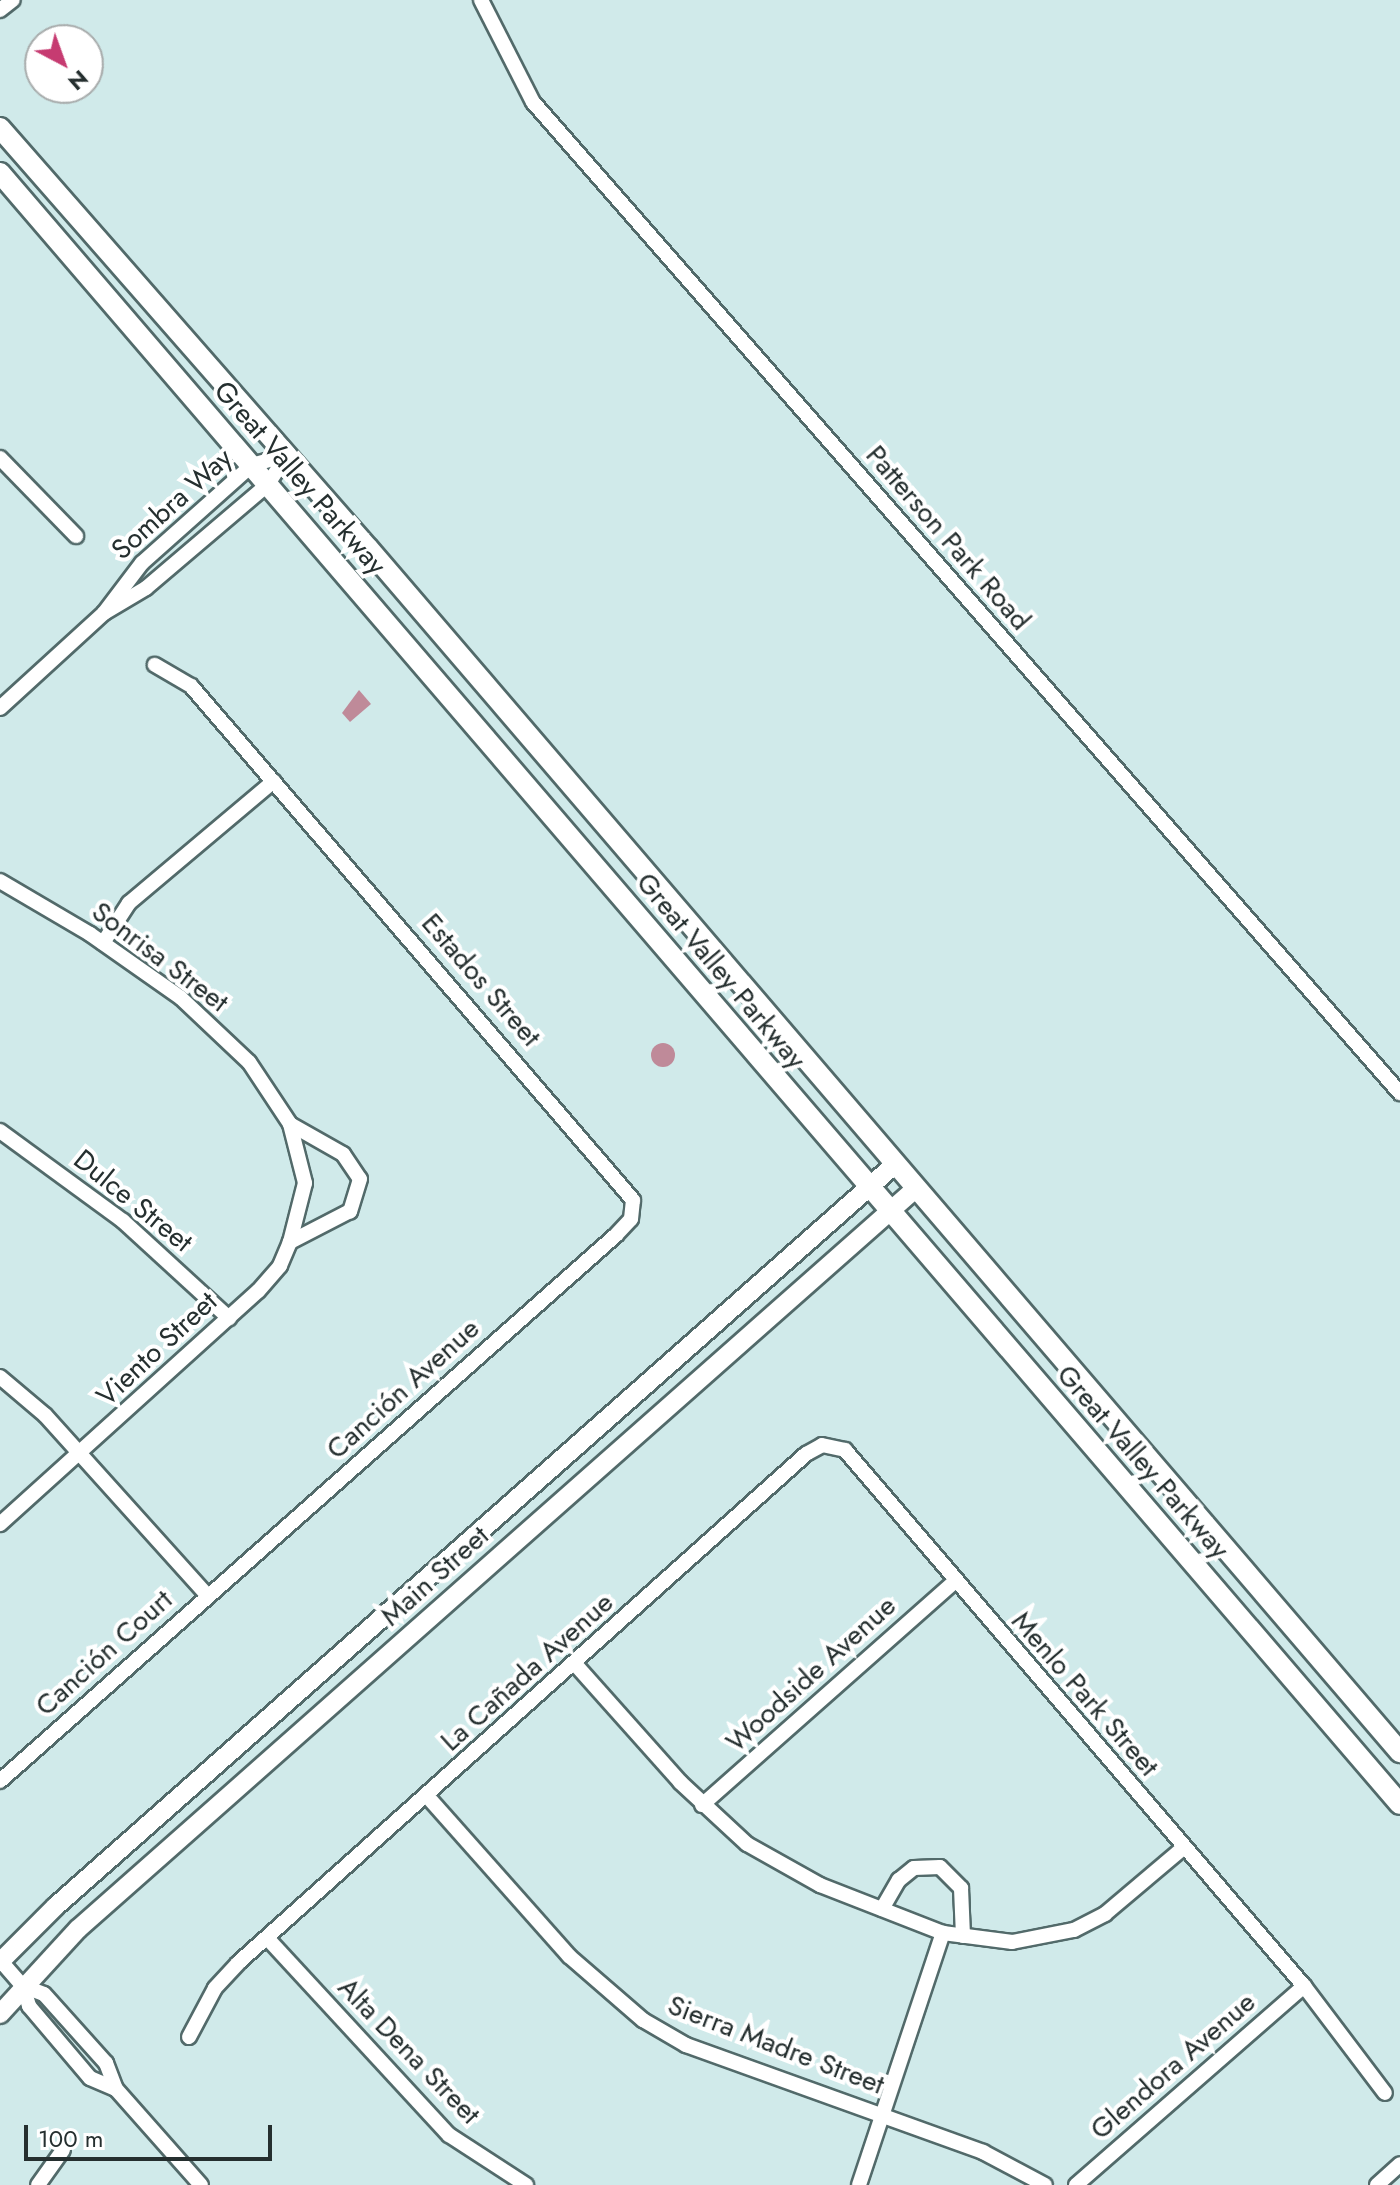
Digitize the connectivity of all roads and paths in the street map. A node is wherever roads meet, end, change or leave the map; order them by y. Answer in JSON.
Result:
{"nodes":[{"id":1,"x":13,"y":0,"type":"edge"},
{"id":2,"x":481,"y":0,"type":"edge"},
{"id":3,"x":0,"y":10,"type":"edge"},
{"id":4,"x":0,"y":128,"type":"edge"},
{"id":5,"x":0,"y":173,"type":"edge"},
{"id":6,"x":287,"y":455,"type":"junction"},
{"id":7,"x":0,"y":458,"type":"edge"},
{"id":8,"x":252,"y":465,"type":"junction"},
{"id":9,"x":268,"y":484,"type":"junction"},
{"id":10,"x":76,"y":536,"type":"dead end"},
{"id":11,"x":104,"y":613,"type":"junction"},
{"id":12,"x":155,"y":665,"type":"dead end"},
{"id":13,"x":0,"y":708,"type":"edge"},
{"id":14,"x":274,"y":781,"type":"junction"},
{"id":15,"x":0,"y":881,"type":"edge"},
{"id":16,"x":103,"y":943,"type":"junction"},
{"id":17,"x":1400,"y":1093,"type":"edge"},
{"id":18,"x":290,"y":1124,"type":"junction"},
{"id":19,"x":0,"y":1131,"type":"edge"},
{"id":20,"x":894,"y":1165,"type":"junction"},
{"id":21,"x":305,"y":1183,"type":"joint"},
{"id":22,"x":869,"y":1187,"type":"junction"},
{"id":23,"x":915,"y":1189,"type":"junction"},
{"id":24,"x":890,"y":1211,"type":"junction"},
{"id":25,"x":631,"y":1219,"type":"joint"},
{"id":26,"x":290,"y":1242,"type":"junction"},
{"id":27,"x":229,"y":1318,"type":"junction"},
{"id":28,"x":0,"y":1377,"type":"edge"},
{"id":29,"x":822,"y":1445,"type":"joint"},
{"id":30,"x":81,"y":1454,"type":"junction"},
{"id":31,"x":0,"y":1524,"type":"edge"},
{"id":32,"x":954,"y":1582,"type":"junction"},
{"id":33,"x":208,"y":1596,"type":"junction"},
{"id":34,"x":575,"y":1664,"type":"junction"},
{"id":35,"x":1400,"y":1752,"type":"edge"},
{"id":36,"x":0,"y":1781,"type":"edge"},
{"id":37,"x":427,"y":1796,"type":"junction"},
{"id":38,"x":1400,"y":1804,"type":"edge"},
{"id":39,"x":702,"y":1805,"type":"junction"},
{"id":40,"x":1183,"y":1848,"type":"junction"},
{"id":41,"x":882,"y":1909,"type":"junction"},
{"id":42,"x":943,"y":1933,"type":"junction"},
{"id":43,"x":963,"y":1936,"type":"junction"},
{"id":44,"x":267,"y":1938,"type":"junction"},
{"id":45,"x":0,"y":1961,"type":"edge"},
{"id":46,"x":23,"y":1986,"type":"junction"},
{"id":47,"x":1304,"y":1986,"type":"junction"},
{"id":48,"x":0,"y":2014,"type":"edge"},
{"id":49,"x":189,"y":2037,"type":"dead end"},
{"id":50,"x":116,"y":2089,"type":"junction"},
{"id":51,"x":1385,"y":2093,"type":"dead end"},
{"id":52,"x":883,"y":2115,"type":"junction"},
{"id":53,"x":63,"y":2150,"type":"dead end"},
{"id":54,"x":1400,"y":2164,"type":"edge"},
{"id":55,"x":38,"y":2185,"type":"edge"},
{"id":56,"x":201,"y":2185,"type":"edge"},
{"id":57,"x":526,"y":2185,"type":"edge"},
{"id":58,"x":859,"y":2185,"type":"edge"},
{"id":59,"x":1045,"y":2185,"type":"edge"},
{"id":60,"x":1076,"y":2185,"type":"edge"},
{"id":61,"x":1377,"y":2185,"type":"edge"}],
"edges":[{"from":1,"to":3,"type":"street"},
{"from":2,"to":17,"type":"street","name":"Patterson Park Road"},
{"from":4,"to":6,"type":"main road","name":"Great Valley Parkway"},
{"from":5,"to":8,"type":"main road","name":"Great Valley Parkway"},
{"from":6,"to":8,"type":"street","name":"Sombra Way"},
{"from":6,"to":9,"type":"street","name":"Sombra Way"},
{"from":6,"to":20,"type":"main road","name":"Great Valley Parkway"},
{"from":7,"to":10,"type":"street"},
{"from":8,"to":9,"type":"main road","name":"Great Valley Parkway"},
{"from":8,"to":11,"type":"street","name":"Sombra Way"},
{"from":9,"to":11,"type":"street","name":"Sombra Way"},
{"from":9,"to":22,"type":"main road","name":"Great Valley Parkway"},
{"from":11,"to":13,"type":"street","name":"Sombra Way"},
{"from":12,"to":14,"type":"street","name":"Estados Street"},
{"from":14,"to":16,"type":"street"},
{"from":14,"to":25,"type":"street","name":"Estados Street"},
{"from":15,"to":16,"type":"street","name":"Sonrisa Street"},
{"from":16,"to":18,"type":"street","name":"Sonrisa Street"},
{"from":18,"to":21,"type":"street","name":"Sonrisa Street"},
{"from":18,"to":26,"type":"street"},
{"from":19,"to":27,"type":"street","name":"Dulce Street"},
{"from":20,"to":22,"type":"street","name":"Main Street"},
{"from":20,"to":23,"type":"main road","name":"Great Valley Parkway"},
{"from":21,"to":26,"type":"street","name":"Viento Street"},
{"from":22,"to":24,"type":"main road","name":"Great Valley Parkway"},
{"from":22,"to":45,"type":"street","name":"Main Street"},
{"from":23,"to":24,"type":"street","name":"Main Street"},
{"from":23,"to":35,"type":"main road","name":"Great Valley Parkway"},
{"from":24,"to":38,"type":"main road","name":"Great Valley Parkway"},
{"from":24,"to":46,"type":"street","name":"Main Street"},
{"from":25,"to":33,"type":"street","name":"Canción Avenue"},
{"from":26,"to":27,"type":"street","name":"Viento Street"},
{"from":27,"to":30,"type":"street","name":"Viento Street"},
{"from":28,"to":30,"type":"street"},
{"from":29,"to":32,"type":"street","name":"Menlo Park Street"},
{"from":29,"to":34,"type":"street","name":"La Cañada Avenue"},
{"from":30,"to":31,"type":"street","name":"Viento Street"},
{"from":30,"to":33,"type":"street"},
{"from":32,"to":39,"type":"street","name":"Woodside Avenue"},
{"from":32,"to":40,"type":"street","name":"Menlo Park Street"},
{"from":33,"to":36,"type":"street","name":"Canción Court"},
{"from":34,"to":37,"type":"street","name":"La Cañada Avenue"},
{"from":34,"to":39,"type":"street"},
{"from":37,"to":44,"type":"street","name":"La Cañada Avenue"},
{"from":37,"to":52,"type":"street","name":"Sierra Madre Street"},
{"from":39,"to":41,"type":"street"},
{"from":40,"to":43,"type":"street"},
{"from":40,"to":47,"type":"street","name":"Menlo Park Street"},
{"from":41,"to":42,"type":"street"},
{"from":41,"to":43,"type":"street"},
{"from":42,"to":43,"type":"street"},
{"from":42,"to":52,"type":"street"},
{"from":44,"to":49,"type":"street","name":"La Cañada Avenue"},
{"from":44,"to":57,"type":"street","name":"Alta Dena Street"},
{"from":45,"to":46,"type":"street"},
{"from":46,"to":48,"type":"street","name":"Main Street"},
{"from":46,"to":50,"type":"street"},
{"from":46,"to":50,"type":"street"},
{"from":47,"to":51,"type":"street","name":"Menlo Park Street"},
{"from":47,"to":60,"type":"street","name":"Glendora Avenue"},
{"from":50,"to":56,"type":"street"},
{"from":52,"to":58,"type":"street"},
{"from":52,"to":59,"type":"street","name":"Sierra Madre Street"},
{"from":53,"to":55,"type":"street"},
{"from":54,"to":61,"type":"street"}]}
